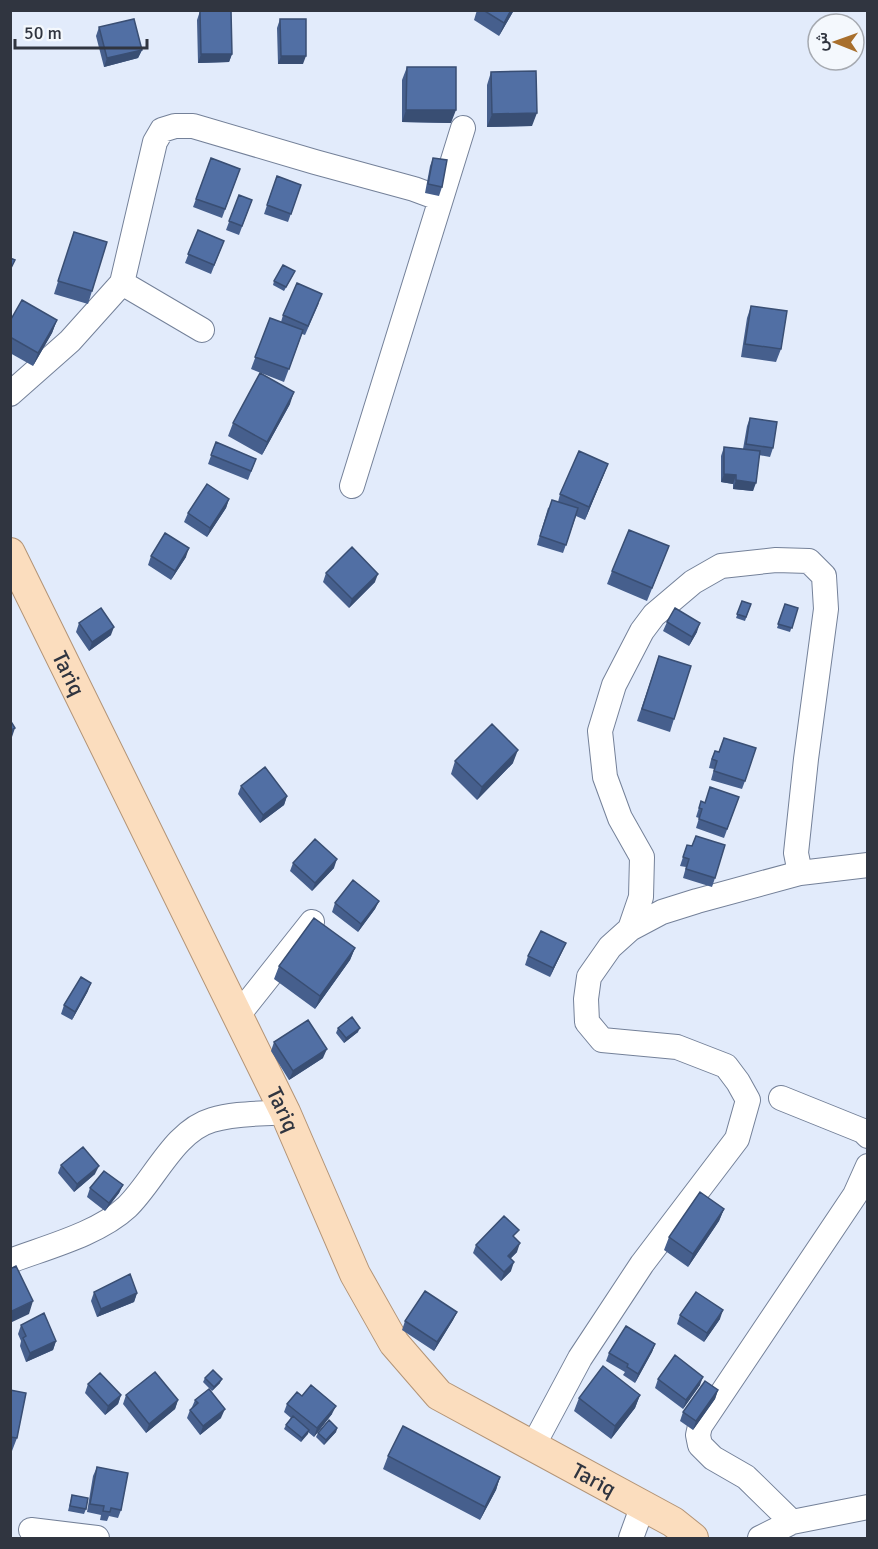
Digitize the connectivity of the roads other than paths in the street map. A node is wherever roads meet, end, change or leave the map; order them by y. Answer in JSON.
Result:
{"nodes":[{"id":1,"x":463,"y":128,"type":"dead end"},
{"id":2,"x":441,"y":199,"type":"junction"},
{"id":3,"x":122,"y":283,"type":"junction"},
{"id":4,"x":202,"y":330,"type":"dead end"},
{"id":5,"x":10,"y":394,"type":"edge"},
{"id":6,"x":352,"y":486,"type":"dead end"},
{"id":7,"x":10,"y":553,"type":"edge"},
{"id":8,"x":867,"y":865,"type":"edge"},
{"id":9,"x":801,"y":873,"type":"junction"},
{"id":10,"x":313,"y":920,"type":"edge"},
{"id":11,"x":630,"y":929,"type":"junction"},
{"id":12,"x":239,"y":1014,"type":"junction"},
{"id":13,"x":781,"y":1098,"type":"dead end"},
{"id":14,"x":285,"y":1112,"type":"junction"},
{"id":15,"x":867,"y":1136,"type":"edge"},
{"id":16,"x":867,"y":1166,"type":"edge"},
{"id":17,"x":10,"y":1261,"type":"edge"},
{"id":18,"x":533,"y":1446,"type":"junction"},
{"id":19,"x":643,"y":1506,"type":"junction"},
{"id":20,"x":867,"y":1507,"type":"edge"},
{"id":21,"x":792,"y":1522,"type":"junction"},
{"id":22,"x":31,"y":1530,"type":"dead end"},
{"id":23,"x":98,"y":1539,"type":"edge"},
{"id":24,"x":631,"y":1539,"type":"edge"},
{"id":25,"x":693,"y":1539,"type":"edge"},
{"id":26,"x":760,"y":1539,"type":"edge"}],
"edges":[{"from":1,"to":2,"type":"street"},
{"from":2,"to":3,"type":"street"},
{"from":2,"to":6,"type":"street"},
{"from":3,"to":4,"type":"street"},
{"from":3,"to":5,"type":"street"},
{"from":7,"to":12,"type":"main road","name":"Tariq"},
{"from":8,"to":9,"type":"street"},
{"from":9,"to":11,"type":"street"},
{"from":9,"to":11,"type":"street"},
{"from":10,"to":12,"type":"street"},
{"from":11,"to":18,"type":"street"},
{"from":12,"to":14,"type":"main road","name":"Tariq"},
{"from":13,"to":15,"type":"street"},
{"from":14,"to":17,"type":"street"},
{"from":14,"to":18,"type":"main road","name":"Tariq"},
{"from":16,"to":21,"type":"street"},
{"from":18,"to":19,"type":"main road","name":"Tariq"},
{"from":19,"to":24,"type":"street"},
{"from":19,"to":25,"type":"main road","name":"Tariq"},
{"from":20,"to":21,"type":"street"},
{"from":21,"to":26,"type":"street"},
{"from":22,"to":23,"type":"street"}]}
